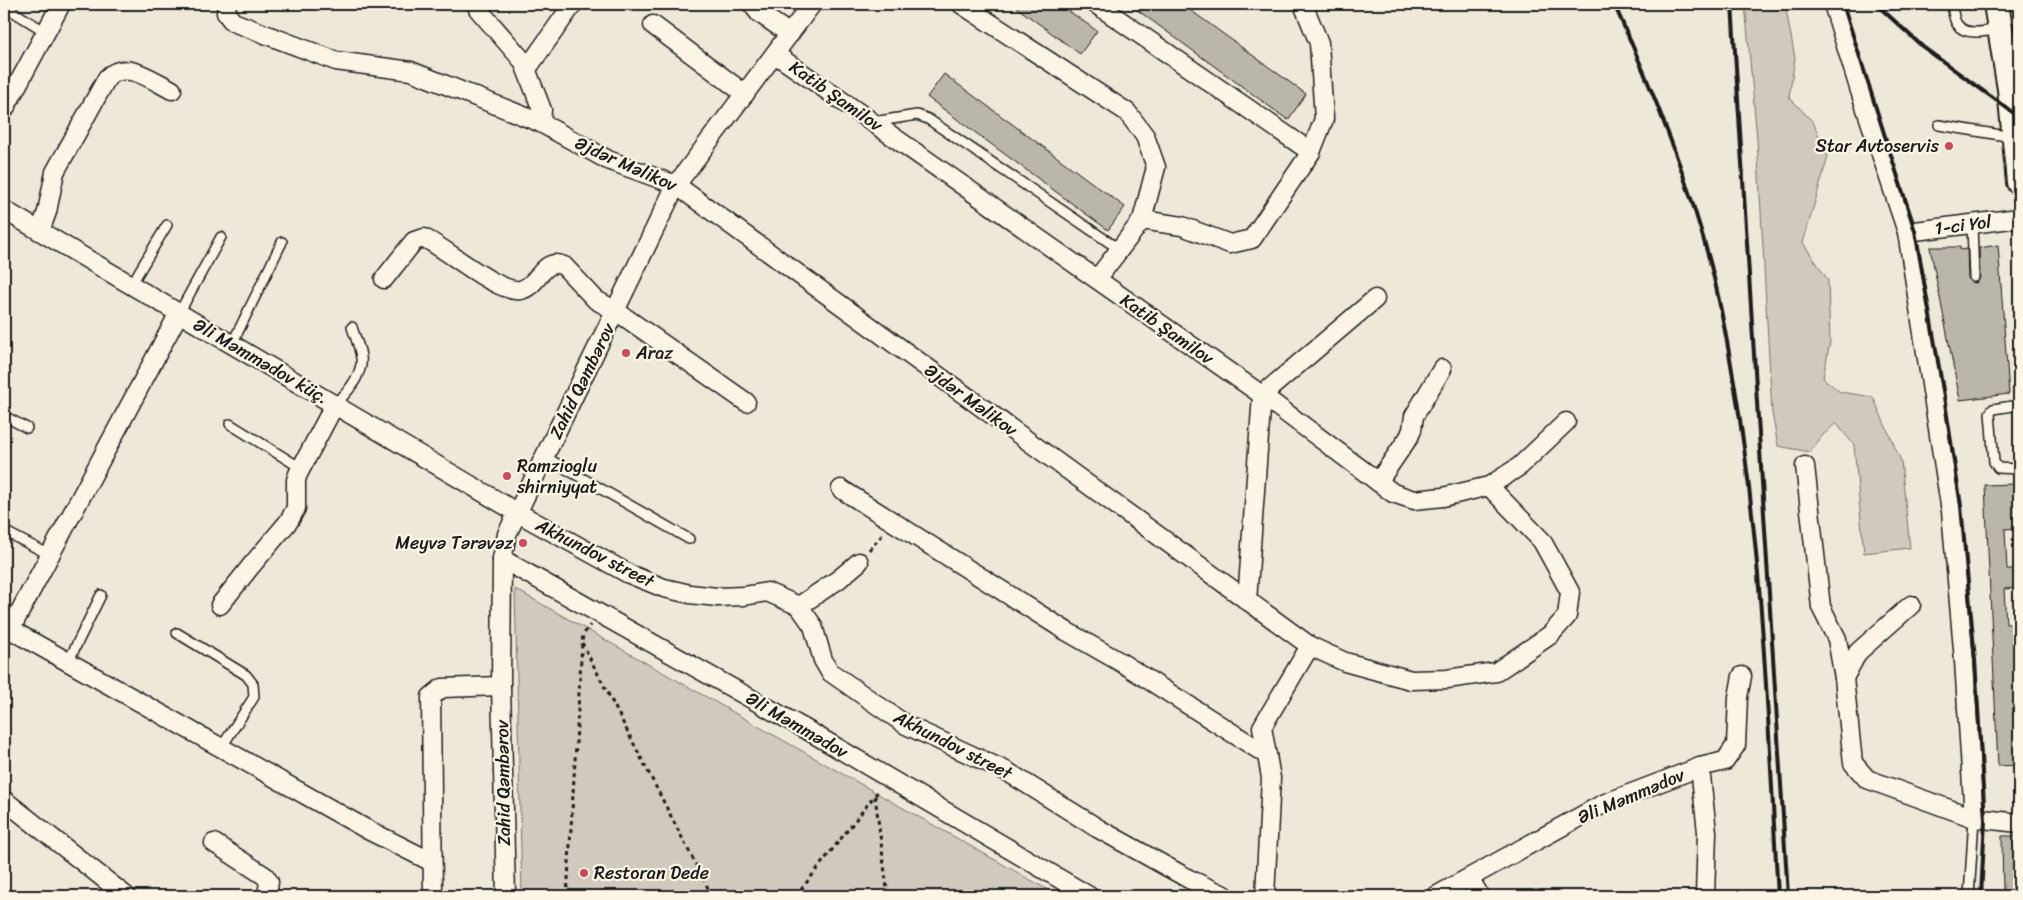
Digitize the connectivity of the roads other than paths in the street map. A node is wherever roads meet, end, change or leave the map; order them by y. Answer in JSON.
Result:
{"nodes":[{"id":1,"x":62,"y":4,"type":"edge"},
{"id":2,"x":227,"y":4,"type":"edge"},
{"id":3,"x":477,"y":4,"type":"edge"},
{"id":4,"x":573,"y":4,"type":"edge"},
{"id":5,"x":752,"y":4,"type":"edge"},
{"id":6,"x":812,"y":4,"type":"edge"},
{"id":7,"x":961,"y":4,"type":"edge"},
{"id":8,"x":1096,"y":4,"type":"edge"},
{"id":9,"x":1303,"y":4,"type":"edge"},
{"id":10,"x":1833,"y":4,"type":"edge"},
{"id":11,"x":1952,"y":4,"type":"edge"},
{"id":12,"x":1996,"y":4,"type":"edge"},
{"id":13,"x":4,"y":6,"type":"edge"},
{"id":14,"x":653,"y":25,"type":"dead end"},
{"id":15,"x":2001,"y":29,"type":"junction"},
{"id":16,"x":46,"y":32,"type":"junction"},
{"id":17,"x":790,"y":34,"type":"junction"},
{"id":18,"x":775,"y":54,"type":"junction"},
{"id":19,"x":2012,"y":58,"type":"edge"},
{"id":20,"x":527,"y":69,"type":"junction"},
{"id":21,"x":172,"y":90,"type":"dead end"},
{"id":22,"x":745,"y":94,"type":"junction"},
{"id":23,"x":4,"y":110,"type":"edge"},
{"id":24,"x":873,"y":122,"type":"junction"},
{"id":25,"x":541,"y":123,"type":"junction"},
{"id":26,"x":1939,"y":125,"type":"dead end"},
{"id":27,"x":2016,"y":137,"type":"junction"},
{"id":28,"x":1311,"y":152,"type":"junction"},
{"id":29,"x":2019,"y":182,"type":"edge"},
{"id":30,"x":676,"y":185,"type":"junction"},
{"id":31,"x":4,"y":210,"type":"edge"},
{"id":32,"x":2019,"y":218,"type":"edge"},
{"id":33,"x":1142,"y":220,"type":"junction"},
{"id":34,"x":167,"y":225,"type":"dead end"},
{"id":35,"x":1972,"y":225,"type":"junction"},
{"id":36,"x":40,"y":231,"type":"junction"},
{"id":37,"x":1907,"y":232,"type":"junction"},
{"id":38,"x":221,"y":237,"type":"dead end"},
{"id":39,"x":282,"y":242,"type":"dead end"},
{"id":40,"x":1119,"y":249,"type":"junction"},
{"id":41,"x":1974,"y":277,"type":"dead end"},
{"id":42,"x":384,"y":279,"type":"dead end"},
{"id":43,"x":1096,"y":279,"type":"junction"},
{"id":44,"x":131,"y":285,"type":"junction"},
{"id":45,"x":1375,"y":299,"type":"dead end"},
{"id":46,"x":616,"y":310,"type":"junction"},
{"id":47,"x":179,"y":313,"type":"junction"},
{"id":48,"x":352,"y":327,"type":"dead end"},
{"id":49,"x":232,"y":344,"type":"junction"},
{"id":50,"x":1442,"y":369,"type":"dead end"},
{"id":51,"x":1262,"y":395,"type":"junction"},
{"id":52,"x":746,"y":402,"type":"dead end"},
{"id":53,"x":334,"y":404,"type":"junction"},
{"id":54,"x":2019,"y":405,"type":"edge"},
{"id":55,"x":4,"y":416,"type":"edge"},
{"id":56,"x":1566,"y":422,"type":"dead end"},
{"id":57,"x":230,"y":424,"type":"dead end"},
{"id":58,"x":27,"y":428,"type":"dead end"},
{"id":59,"x":545,"y":457,"type":"junction"},
{"id":60,"x":1805,"y":466,"type":"dead end"},
{"id":61,"x":301,"y":468,"type":"junction"},
{"id":62,"x":2019,"y":469,"type":"edge"},
{"id":63,"x":1378,"y":482,"type":"junction"},
{"id":64,"x":1489,"y":486,"type":"junction"},
{"id":65,"x":841,"y":489,"type":"dead end"},
{"id":66,"x":518,"y":512,"type":"junction"},
{"id":67,"x":4,"y":531,"type":"edge"},
{"id":68,"x":689,"y":539,"type":"dead end"},
{"id":69,"x":50,"y":555,"type":"junction"},
{"id":70,"x":502,"y":558,"type":"junction"},
{"id":71,"x":859,"y":562,"type":"road end"},
{"id":72,"x":101,"y":595,"type":"dead end"},
{"id":73,"x":1247,"y":601,"type":"junction"},
{"id":74,"x":220,"y":605,"type":"dead end"},
{"id":75,"x":799,"y":606,"type":"junction"},
{"id":76,"x":1911,"y":606,"type":"dead end"},
{"id":77,"x":7,"y":628,"type":"edge"},
{"id":78,"x":177,"y":633,"type":"dead end"},
{"id":79,"x":1310,"y":646,"type":"junction"},
{"id":80,"x":68,"y":662,"type":"junction"},
{"id":81,"x":1742,"y":676,"type":"dead end"},
{"id":82,"x":1844,"y":678,"type":"junction"},
{"id":83,"x":501,"y":686,"type":"junction"},
{"id":84,"x":221,"y":748,"type":"junction"},
{"id":85,"x":1267,"y":756,"type":"junction"},
{"id":86,"x":1700,"y":767,"type":"junction"},
{"id":87,"x":4,"y":800,"type":"edge"},
{"id":88,"x":1974,"y":818,"type":"junction"},
{"id":89,"x":2019,"y":823,"type":"edge"},
{"id":90,"x":214,"y":843,"type":"dead end"},
{"id":91,"x":432,"y":862,"type":"junction"},
{"id":92,"x":1469,"y":878,"type":"junction"},
{"id":93,"x":126,"y":896,"type":"edge"},
{"id":94,"x":267,"y":896,"type":"edge"},
{"id":95,"x":433,"y":896,"type":"edge"},
{"id":96,"x":506,"y":896,"type":"edge"},
{"id":97,"x":1089,"y":896,"type":"edge"},
{"id":98,"x":1226,"y":896,"type":"edge"},
{"id":99,"x":1265,"y":896,"type":"edge"},
{"id":100,"x":1436,"y":896,"type":"edge"},
{"id":101,"x":1480,"y":896,"type":"edge"},
{"id":102,"x":1705,"y":896,"type":"edge"},
{"id":103,"x":1969,"y":896,"type":"edge"}],
"edges":[{"from":1,"to":16,"type":"street"},
{"from":2,"to":25,"type":"street","name":"Əjdər Məlikov"},
{"from":3,"to":20,"type":"street"},
{"from":4,"to":20,"type":"street"},
{"from":5,"to":17,"type":"street"},
{"from":6,"to":17,"type":"street","name":"Zahid Qəmbərov"},
{"from":7,"to":33,"type":"street"},
{"from":8,"to":28,"type":"street"},
{"from":9,"to":28,"type":"street"},
{"from":10,"to":37,"type":"street"},
{"from":11,"to":15,"type":"lane"},
{"from":12,"to":15,"type":"main road"},
{"from":13,"to":16,"type":"lane"},
{"from":14,"to":22,"type":"street"},
{"from":15,"to":19,"type":"main road"},
{"from":16,"to":23,"type":"street"},
{"from":17,"to":18,"type":"street","name":"Zahid Qəmbərov"},
{"from":18,"to":22,"type":"street","name":"Zahid Qəmbərov"},
{"from":18,"to":24,"type":"street","name":"Katib Şamilov"},
{"from":19,"to":27,"type":"main road"},
{"from":20,"to":25,"type":"street"},
{"from":21,"to":36,"type":"street"},
{"from":22,"to":30,"type":"street","name":"Zahid Qəmbərov"},
{"from":24,"to":40,"type":"lane"},
{"from":24,"to":43,"type":"street","name":"Katib Şamilov"},
{"from":25,"to":30,"type":"street","name":"Əjdər Məlikov"},
{"from":26,"to":27,"type":"lane"},
{"from":27,"to":29,"type":"main road"},
{"from":28,"to":33,"type":"street"},
{"from":30,"to":46,"type":"street","name":"Zahid Qəmbərov"},
{"from":30,"to":73,"type":"street","name":"Əjdər Məlikov"},
{"from":31,"to":36,"type":"street","name":"Əli Məmmədov küç."},
{"from":32,"to":35,"type":"street","name":"1-ci Yol"},
{"from":33,"to":40,"type":"street"},
{"from":34,"to":44,"type":"lane"},
{"from":35,"to":37,"type":"street","name":"1-ci Yol"},
{"from":35,"to":41,"type":"lane"},
{"from":36,"to":44,"type":"street","name":"Əli Məmmədov küç."},
{"from":37,"to":88,"type":"street"},
{"from":38,"to":47,"type":"lane"},
{"from":39,"to":49,"type":"lane"},
{"from":40,"to":43,"type":"street"},
{"from":42,"to":46,"type":"street"},
{"from":43,"to":51,"type":"street","name":"Katib Şamilov"},
{"from":44,"to":47,"type":"street","name":"Əli Məmmədov küç."},
{"from":45,"to":51,"type":"street"},
{"from":46,"to":52,"type":"street"},
{"from":46,"to":59,"type":"street","name":"Zahid Qəmbərov"},
{"from":47,"to":49,"type":"street","name":"Əli Məmmədov küç."},
{"from":47,"to":69,"type":"street"},
{"from":48,"to":53,"type":"lane"},
{"from":49,"to":53,"type":"street","name":"Əli Məmmədov küç."},
{"from":50,"to":63,"type":"street"},
{"from":51,"to":63,"type":"street","name":"Katib Şamilov"},
{"from":51,"to":73,"type":"street"},
{"from":53,"to":61,"type":"street"},
{"from":53,"to":66,"type":"street","name":"Əli Məmmədov küç."},
{"from":54,"to":62,"type":"lane"},
{"from":55,"to":58,"type":"lane"},
{"from":56,"to":64,"type":"street","name":"Katib Şamilov"},
{"from":57,"to":61,"type":"lane"},
{"from":59,"to":66,"type":"street","name":"Zahid Qəmbərov"},
{"from":59,"to":68,"type":"lane"},
{"from":60,"to":82,"type":"street"},
{"from":61,"to":74,"type":"street"},
{"from":63,"to":64,"type":"street","name":"Katib Şamilov"},
{"from":64,"to":79,"type":"street","name":"Əjdər Məlikov"},
{"from":65,"to":85,"type":"street"},
{"from":66,"to":70,"type":"street","name":"Zahid Qəmbərov"},
{"from":66,"to":75,"type":"street","name":"Akhundov street"},
{"from":67,"to":69,"type":"lane"},
{"from":69,"to":77,"type":"street"},
{"from":70,"to":83,"type":"street","name":"Zahid Qəmbərov"},
{"from":70,"to":97,"type":"street","name":"Əli Məmmədov"},
{"from":71,"to":75,"type":"street"},
{"from":72,"to":80,"type":"lane"},
{"from":73,"to":79,"type":"street","name":"Əjdər Məlikov"},
{"from":75,"to":98,"type":"street","name":"Akhundov street"},
{"from":76,"to":82,"type":"street"},
{"from":77,"to":80,"type":"street"},
{"from":78,"to":84,"type":"lane"},
{"from":79,"to":85,"type":"street"},
{"from":80,"to":84,"type":"street"},
{"from":81,"to":86,"type":"street","name":"Əli Məmmədov"},
{"from":82,"to":88,"type":"street"},
{"from":83,"to":91,"type":"street"},
{"from":83,"to":96,"type":"street","name":"Zahid Qəmbərov"},
{"from":84,"to":91,"type":"street"},
{"from":85,"to":99,"type":"street"},
{"from":86,"to":92,"type":"street","name":"Əli Məmmədov"},
{"from":86,"to":102,"type":"street"},
{"from":87,"to":93,"type":"street"},
{"from":88,"to":89,"type":"street"},
{"from":88,"to":103,"type":"lane"},
{"from":90,"to":94,"type":"street"},
{"from":91,"to":95,"type":"street"},
{"from":92,"to":100,"type":"street","name":"Əli Məmmədov"},
{"from":92,"to":101,"type":"street"}]}
